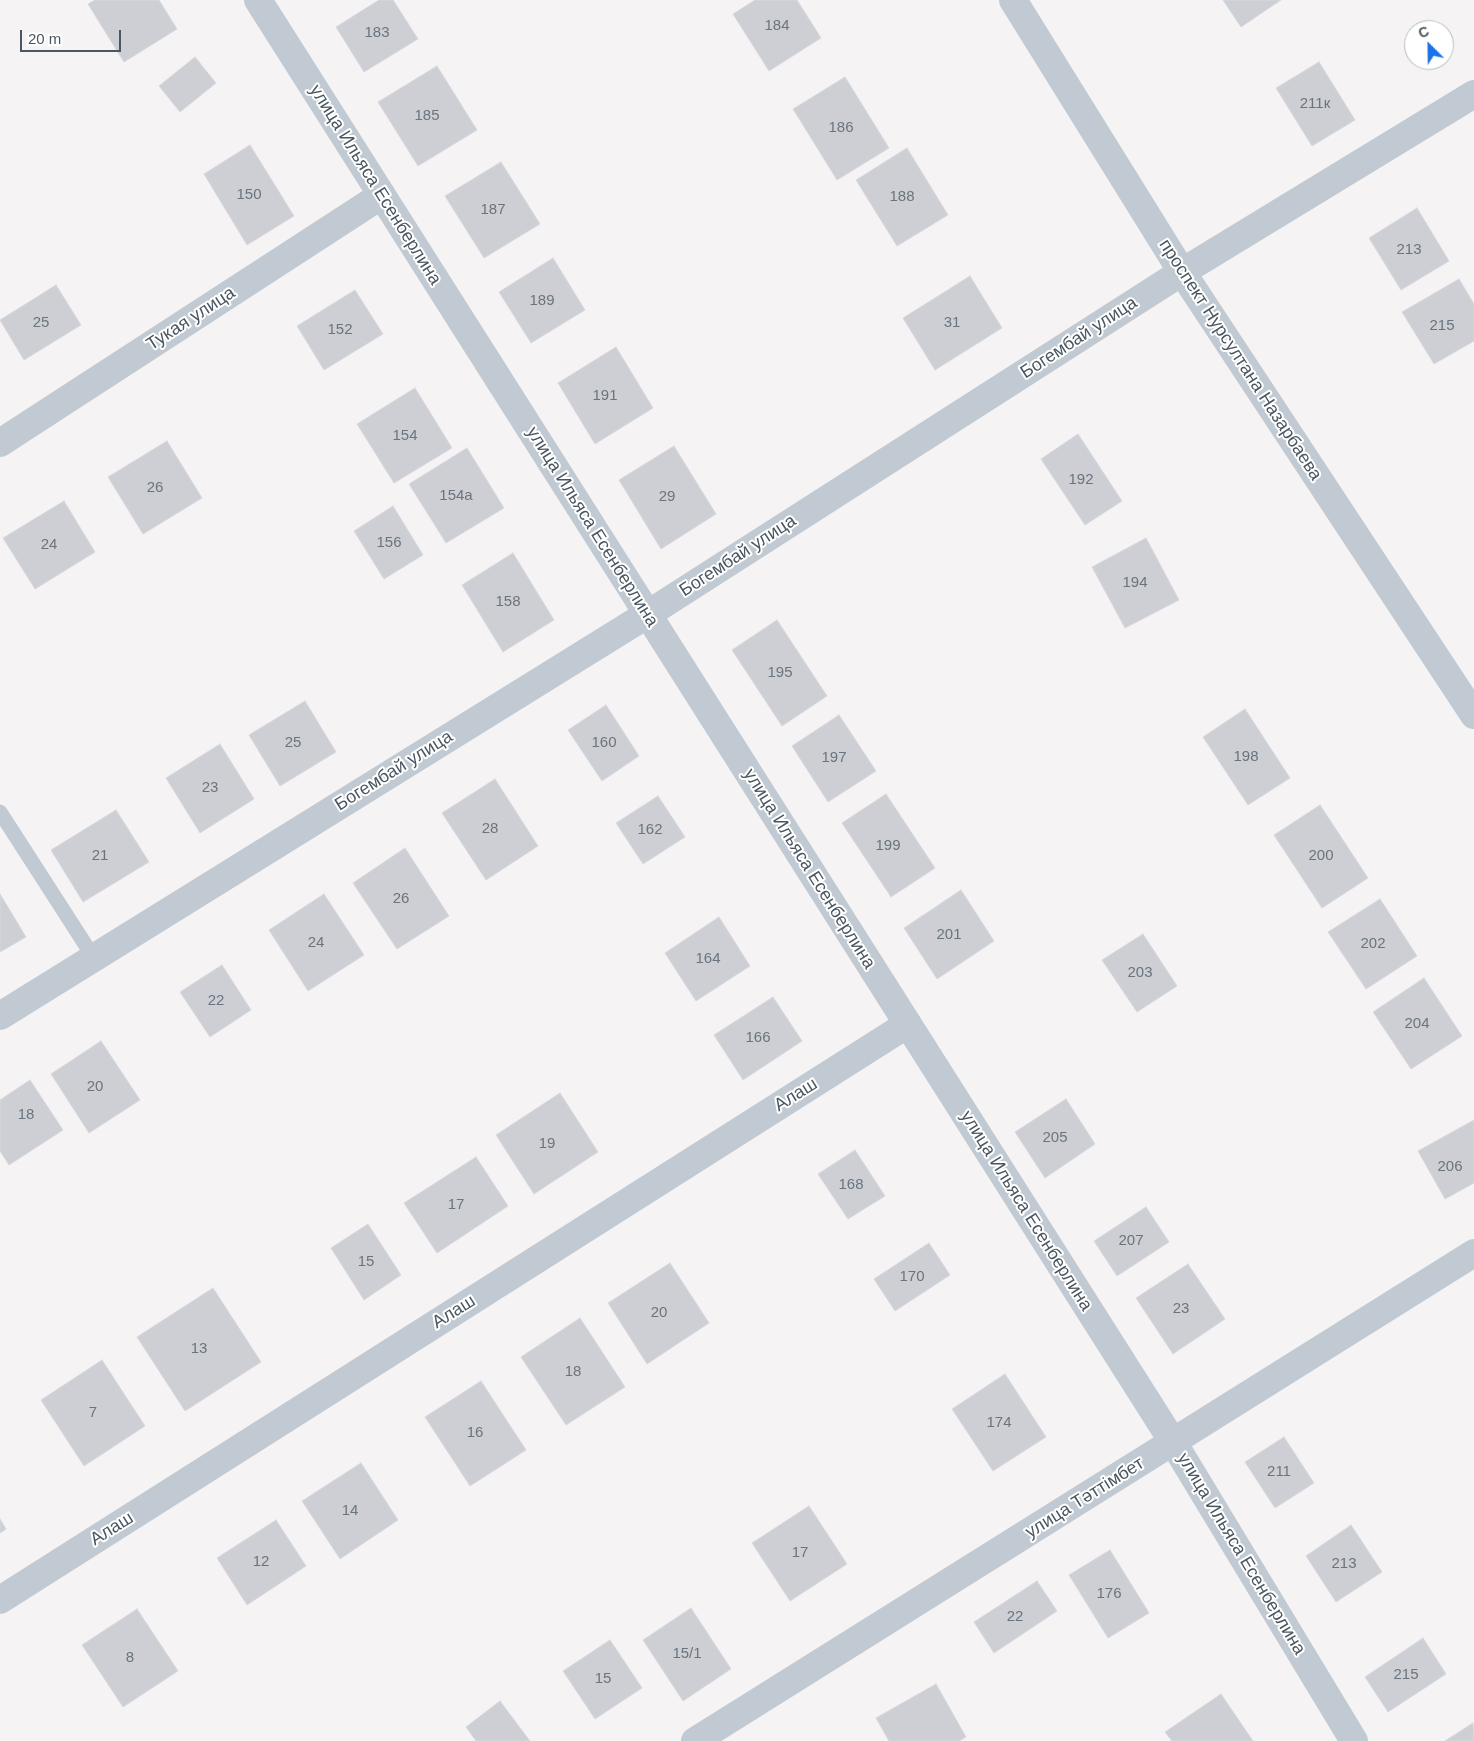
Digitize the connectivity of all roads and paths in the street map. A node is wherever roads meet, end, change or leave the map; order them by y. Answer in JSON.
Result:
{"nodes":[{"id":1,"x":258,"y":0,"type":"edge"},
{"id":2,"x":1013,"y":0,"type":"edge"},
{"id":3,"x":1474,"y":94,"type":"edge"},
{"id":4,"x":382,"y":195,"type":"junction"},
{"id":5,"x":1182,"y":272,"type":"junction"},
{"id":6,"x":0,"y":443,"type":"edge"},
{"id":7,"x":648,"y":614,"type":"junction"},
{"id":8,"x":1474,"y":715,"type":"edge"},
{"id":9,"x":0,"y":812,"type":"edge"},
{"id":10,"x":94,"y":958,"type":"junction"},
{"id":11,"x":0,"y":1016,"type":"edge"},
{"id":12,"x":908,"y":1024,"type":"junction"},
{"id":13,"x":1474,"y":1253,"type":"edge"},
{"id":14,"x":1173,"y":1442,"type":"junction"},
{"id":15,"x":0,"y":1600,"type":"edge"},
{"id":16,"x":695,"y":1741,"type":"edge"},
{"id":17,"x":1354,"y":1741,"type":"edge"}],
"edges":[{"from":1,"to":4,"type":"street","name":"улица Ильяса Есенберлина"},
{"from":2,"to":5,"type":"street","name":"проспект Нурсултана Назарбаева"},
{"from":3,"to":5,"type":"street","name":"Богембай улица"},
{"from":4,"to":6,"type":"street","name":"Тукая улица"},
{"from":4,"to":7,"type":"street","name":"улица Ильяса Есенберлина"},
{"from":5,"to":7,"type":"street","name":"Богембай улица"},
{"from":5,"to":8,"type":"street","name":"проспект Нурсултана Назарбаева"},
{"from":7,"to":10,"type":"street","name":"Богембай улица"},
{"from":7,"to":12,"type":"street","name":"улица Ильяса Есенберлина"},
{"from":9,"to":10,"type":"lane"},
{"from":10,"to":11,"type":"street","name":"Богембай улица"},
{"from":12,"to":14,"type":"street","name":"улица Ильяса Есенберлина"},
{"from":12,"to":15,"type":"street","name":"Алаш"},
{"from":13,"to":14,"type":"street","name":"улица Тәттімбет"},
{"from":14,"to":16,"type":"street","name":"улица Тәттімбет"},
{"from":14,"to":17,"type":"street","name":"улица Ильяса Есенберлина"}]}
